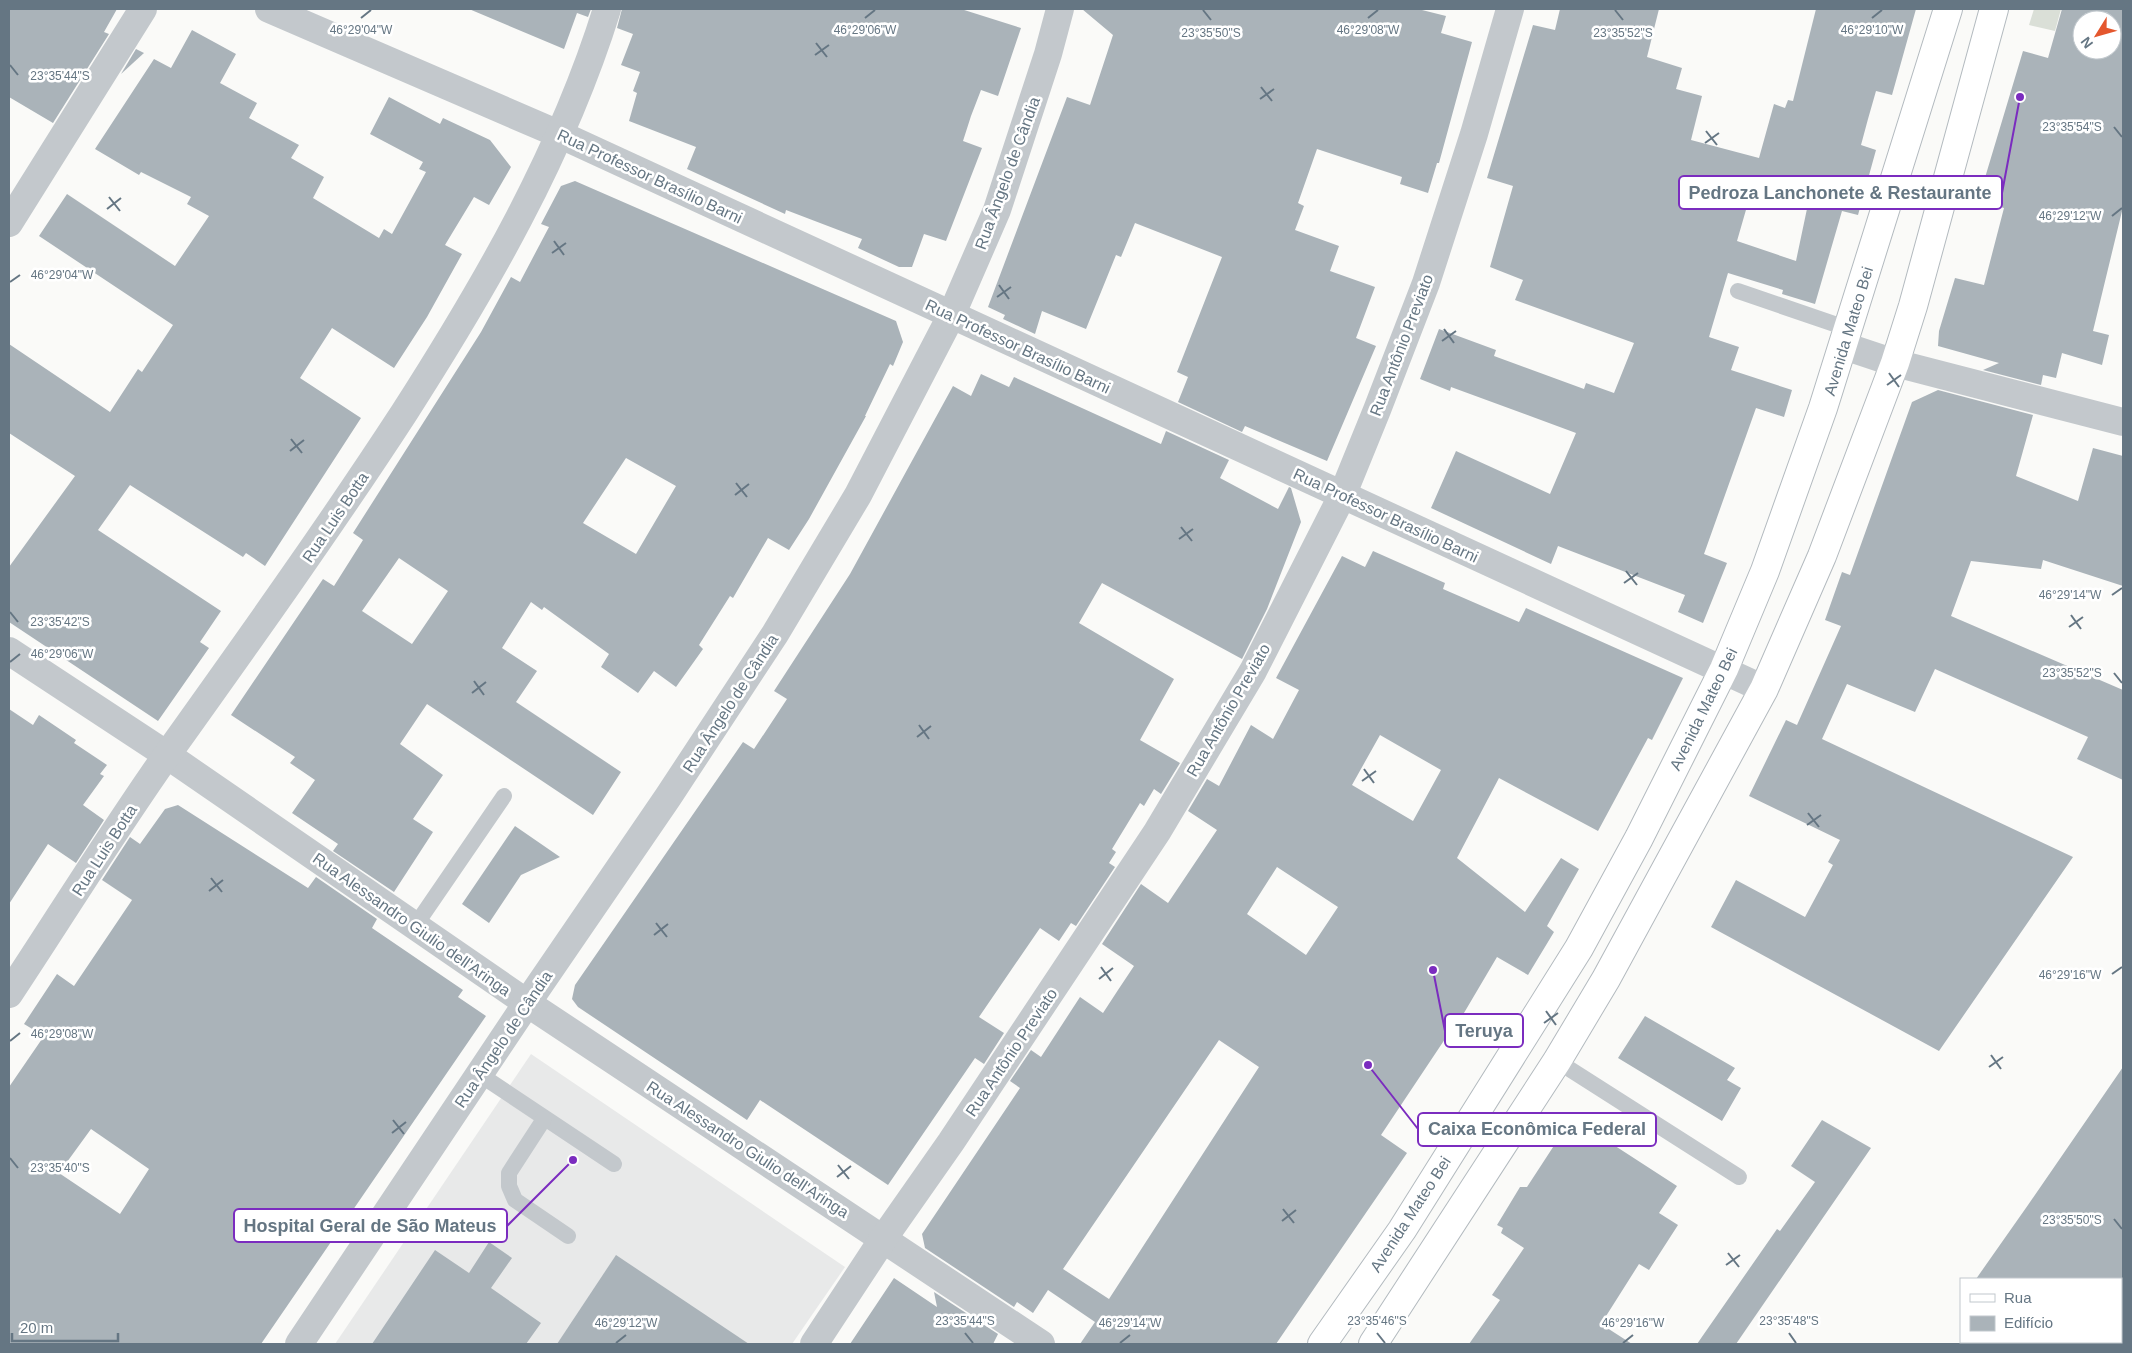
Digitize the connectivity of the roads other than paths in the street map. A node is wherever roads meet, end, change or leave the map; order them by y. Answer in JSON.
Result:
{"nodes":[{"id":1,"x":143,"y":9,"type":"edge"},
{"id":2,"x":269,"y":9,"type":"edge"},
{"id":3,"x":607,"y":9,"type":"edge"},
{"id":4,"x":1060,"y":9,"type":"edge"},
{"id":5,"x":1510,"y":9,"type":"edge"},
{"id":6,"x":1948,"y":9,"type":"edge"},
{"id":7,"x":1994,"y":9,"type":"edge"},
{"id":8,"x":561,"y":135,"type":"junction"},
{"id":9,"x":9,"y":222,"type":"edge"},
{"id":10,"x":1738,"y":291,"type":"dead end"},
{"id":11,"x":951,"y":316,"type":"junction"},
{"id":12,"x":1847,"y":337,"type":"junction"},
{"id":13,"x":1895,"y":363,"type":"junction"},
{"id":14,"x":2123,"y":422,"type":"edge"},
{"id":15,"x":1342,"y":496,"type":"junction"},
{"id":16,"x":9,"y":652,"type":"edge"},
{"id":17,"x":1724,"y":669,"type":"junction"},
{"id":18,"x":1764,"y":689,"type":"junction"},
{"id":19,"x":167,"y":755,"type":"junction"},
{"id":20,"x":504,"y":796,"type":"dead end"},
{"id":21,"x":415,"y":926,"type":"junction"},
{"id":22,"x":9,"y":994,"type":"edge"},
{"id":23,"x":526,"y":1003,"type":"junction"},
{"id":24,"x":1557,"y":1061,"type":"junction"},
{"id":25,"x":479,"y":1074,"type":"junction"},
{"id":26,"x":544,"y":1119,"type":"junction"},
{"id":27,"x":614,"y":1164,"type":"dead end"},
{"id":28,"x":1739,"y":1177,"type":"dead end"},
{"id":29,"x":568,"y":1236,"type":"dead end"},
{"id":30,"x":884,"y":1239,"type":"junction"},
{"id":31,"x":299,"y":1344,"type":"edge"},
{"id":32,"x":814,"y":1344,"type":"edge"},
{"id":33,"x":1041,"y":1344,"type":"edge"},
{"id":34,"x":1322,"y":1344,"type":"edge"},
{"id":35,"x":1373,"y":1344,"type":"edge"}],
"edges":[{"from":1,"to":9,"type":"street"},
{"from":2,"to":8,"type":"street","name":"Rua Professor Brasílio Barni"},
{"from":3,"to":8,"type":"street","name":"Rua Luis Botta"},
{"from":4,"to":11,"type":"street","name":"Rua Ângelo de Cândia"},
{"from":5,"to":15,"type":"street","name":"Rua Antônio Previato"},
{"from":6,"to":12,"type":"main road","name":"Avenida Mateo Bei"},
{"from":7,"to":13,"type":"main road"},
{"from":8,"to":11,"type":"street","name":"Rua Professor Brasílio Barni"},
{"from":8,"to":19,"type":"street","name":"Rua Luis Botta"},
{"from":10,"to":12,"type":"lane"},
{"from":11,"to":15,"type":"street","name":"Rua Professor Brasílio Barni"},
{"from":11,"to":23,"type":"street","name":"Rua Ângelo de Cândia"},
{"from":12,"to":13,"type":"street"},
{"from":12,"to":17,"type":"main road","name":"Avenida Mateo Bei"},
{"from":13,"to":14,"type":"street"},
{"from":13,"to":18,"type":"main road"},
{"from":15,"to":17,"type":"street","name":"Rua Professor Brasílio Barni"},
{"from":15,"to":30,"type":"street","name":"Rua Antônio Previato"},
{"from":16,"to":19,"type":"street","name":"Rua Alessandro Giulio dell'Aringa"},
{"from":17,"to":18,"type":"street","name":"Rua Professor Brasílio Barni"},
{"from":17,"to":34,"type":"main road","name":"Avenida Mateo Bei"},
{"from":18,"to":24,"type":"main road"},
{"from":19,"to":21,"type":"street","name":"Rua Alessandro Giulio dell'Aringa"},
{"from":19,"to":22,"type":"street","name":"Rua Luis Botta"},
{"from":20,"to":21,"type":"lane"},
{"from":21,"to":23,"type":"street","name":"Rua Alessandro Giulio dell'Aringa"},
{"from":23,"to":25,"type":"street","name":"Rua Ângelo de Cândia"},
{"from":23,"to":30,"type":"street","name":"Rua Alessandro Giulio dell'Aringa"},
{"from":24,"to":28,"type":"lane"},
{"from":24,"to":35,"type":"main road"},
{"from":25,"to":26,"type":"lane"},
{"from":25,"to":31,"type":"street","name":"Rua Ângelo de Cândia"},
{"from":26,"to":27,"type":"lane"},
{"from":26,"to":29,"type":"lane"},
{"from":30,"to":32,"type":"street","name":"Rua Antônio Previato"},
{"from":30,"to":33,"type":"street","name":"Rua Alessandro Giulio dell'Aringa"}]}
